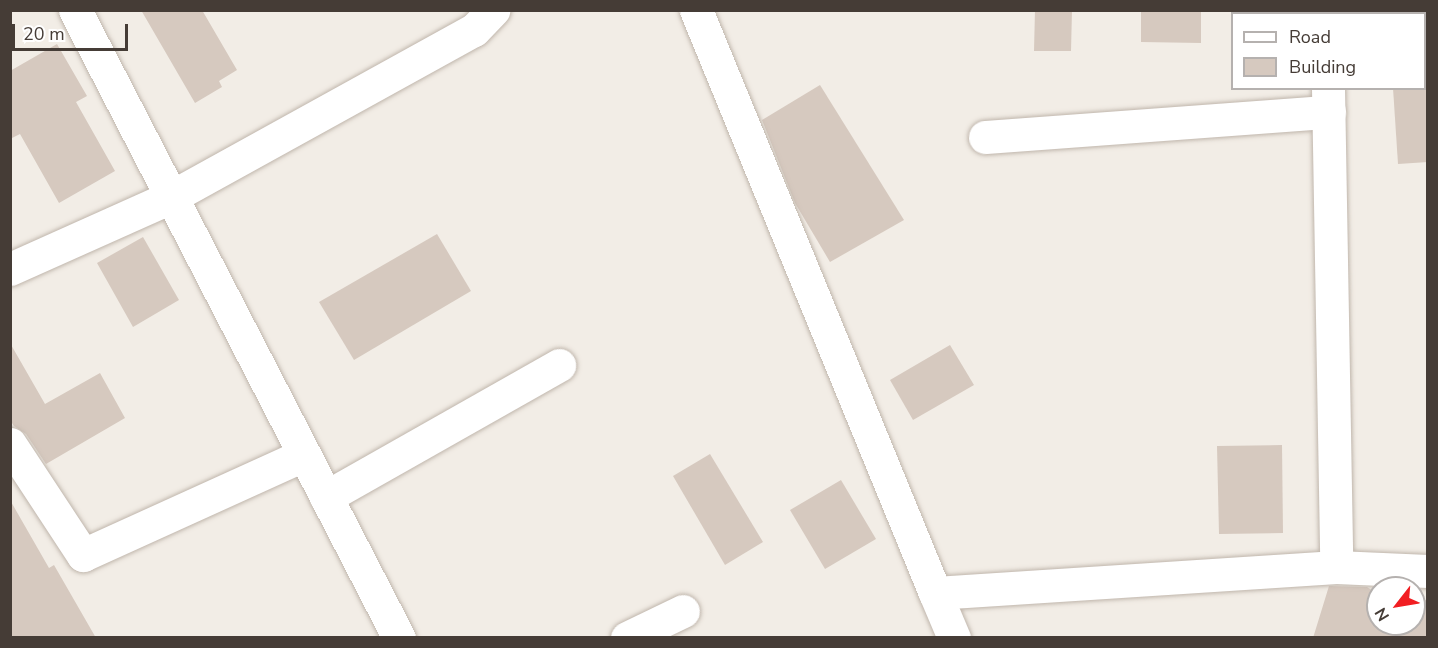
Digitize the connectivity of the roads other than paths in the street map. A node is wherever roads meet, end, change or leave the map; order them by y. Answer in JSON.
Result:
{"nodes":[{"id":1,"x":75,"y":10,"type":"edge"},
{"id":2,"x":493,"y":10,"type":"edge"},
{"id":3,"x":696,"y":10,"type":"edge"},
{"id":4,"x":1328,"y":100,"type":"edge"},
{"id":5,"x":985,"y":137,"type":"dead end"},
{"id":6,"x":171,"y":197,"type":"junction"},
{"id":7,"x":10,"y":268,"type":"edge"},
{"id":8,"x":560,"y":365,"type":"dead end"},
{"id":9,"x":10,"y":444,"type":"edge"},
{"id":10,"x":303,"y":455,"type":"junction"},
{"id":11,"x":326,"y":497,"type":"junction"},
{"id":12,"x":1335,"y":567,"type":"junction"},
{"id":13,"x":1428,"y":571,"type":"edge"},
{"id":14,"x":935,"y":593,"type":"junction"},
{"id":15,"x":683,"y":611,"type":"dead end"},
{"id":16,"x":399,"y":638,"type":"edge"},
{"id":17,"x":627,"y":638,"type":"edge"},
{"id":18,"x":954,"y":638,"type":"edge"}],
"edges":[{"from":1,"to":6,"type":"street"},
{"from":2,"to":6,"type":"street"},
{"from":3,"to":14,"type":"street"},
{"from":4,"to":5,"type":"street"},
{"from":4,"to":12,"type":"street"},
{"from":6,"to":7,"type":"street"},
{"from":6,"to":10,"type":"street"},
{"from":8,"to":11,"type":"street"},
{"from":9,"to":10,"type":"street"},
{"from":10,"to":11,"type":"street"},
{"from":11,"to":16,"type":"street"},
{"from":12,"to":13,"type":"street"},
{"from":12,"to":14,"type":"street"},
{"from":14,"to":18,"type":"street"},
{"from":15,"to":17,"type":"street"}]}
